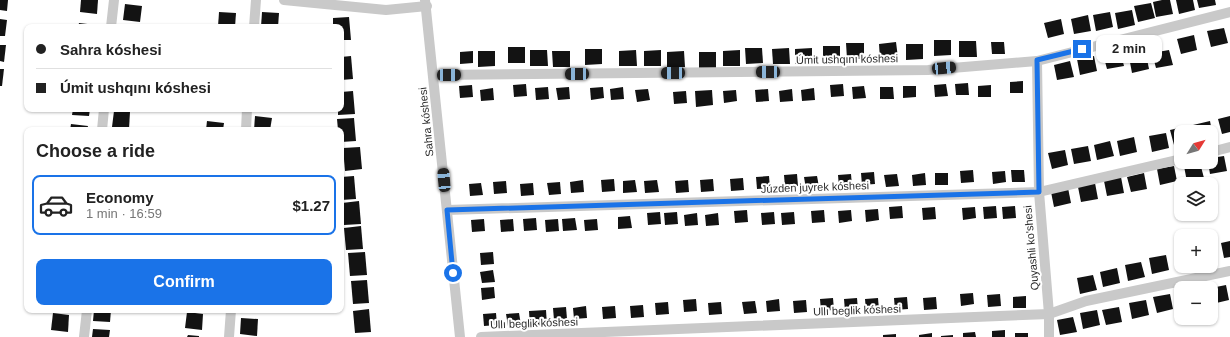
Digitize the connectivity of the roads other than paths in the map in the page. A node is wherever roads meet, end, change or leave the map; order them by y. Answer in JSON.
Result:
{"nodes":[{"id":1,"x":114,"y":0,"type":"edge"},
{"id":2,"x":256,"y":0,"type":"edge"},
{"id":3,"x":284,"y":0,"type":"edge"},
{"id":4,"x":426,"y":3,"type":"edge"},
{"id":5,"x":1230,"y":12,"type":"edge"},
{"id":6,"x":111,"y":24,"type":"edge"},
{"id":7,"x":254,"y":24,"type":"edge"},
{"id":8,"x":1037,"y":60,"type":"junction"},
{"id":9,"x":434,"y":76,"type":"junction"},
{"id":10,"x":104,"y":112,"type":"edge"},
{"id":11,"x":247,"y":112,"type":"edge"},
{"id":12,"x":102,"y":127,"type":"edge"},
{"id":13,"x":246,"y":127,"type":"edge"},
{"id":14,"x":1230,"y":147,"type":"edge"},
{"id":15,"x":1218,"y":150,"type":"edge"},
{"id":16,"x":1174,"y":161,"type":"edge"},
{"id":17,"x":1039,"y":192,"type":"junction"},
{"id":18,"x":447,"y":210,"type":"junction"},
{"id":19,"x":1230,"y":271,"type":"edge"},
{"id":20,"x":87,"y":313,"type":"edge"},
{"id":21,"x":231,"y":313,"type":"edge"},
{"id":22,"x":1049,"y":314,"type":"junction"},
{"id":23,"x":84,"y":337,"type":"edge"},
{"id":24,"x":229,"y":337,"type":"edge"},
{"id":25,"x":460,"y":337,"type":"edge"},
{"id":26,"x":481,"y":337,"type":"edge"},
{"id":27,"x":1049,"y":337,"type":"edge"}],
"edges":[{"from":1,"to":6,"type":"street"},
{"from":2,"to":7,"type":"street"},
{"from":3,"to":4,"type":"street"},
{"from":4,"to":9,"type":"street","name":"Sahra kóshesi"},
{"from":5,"to":8,"type":"street","name":"Úmit ushqını kóshesi"},
{"from":8,"to":9,"type":"street","name":"Úmit ushqını kóshesi"},
{"from":8,"to":17,"type":"street","name":"Quyashli ko'shesi"},
{"from":9,"to":18,"type":"street","name":"Sahra kóshesi"},
{"from":10,"to":12,"type":"street"},
{"from":11,"to":13,"type":"street"},
{"from":14,"to":15,"type":"street"},
{"from":16,"to":17,"type":"street","name":"Júzden juyrek kóshesi"},
{"from":17,"to":18,"type":"street","name":"Júzden juyrek kóshesi"},
{"from":17,"to":22,"type":"street","name":"Quyashli ko'shesi"},
{"from":18,"to":25,"type":"street","name":"Sahra kóshesi"},
{"from":19,"to":22,"type":"street","name":"Ullı beglik kóshesi"},
{"from":20,"to":23,"type":"street"},
{"from":21,"to":24,"type":"street"},
{"from":22,"to":26,"type":"street","name":"Ullı beglik kóshesi"},
{"from":22,"to":27,"type":"street","name":"Quyashli ko'shesi"}]}
